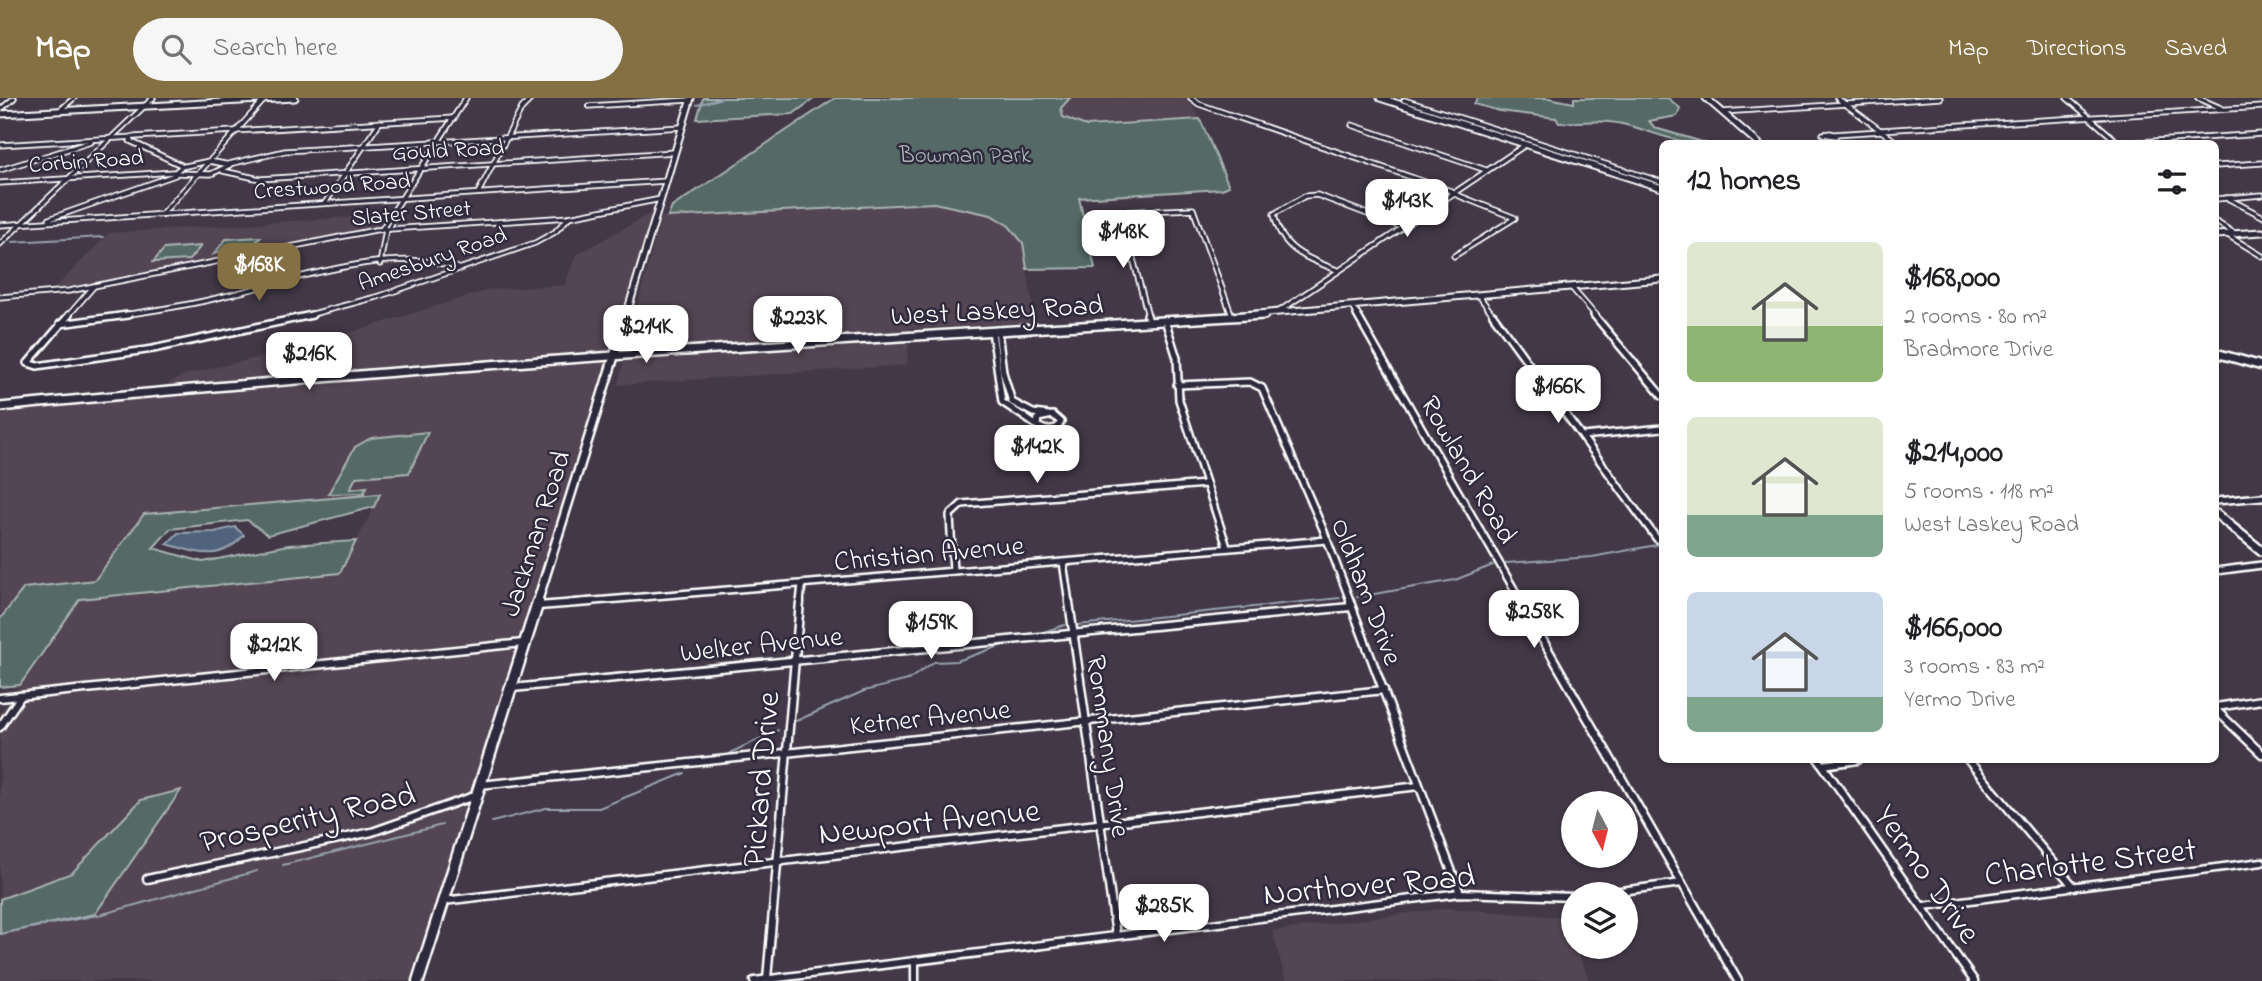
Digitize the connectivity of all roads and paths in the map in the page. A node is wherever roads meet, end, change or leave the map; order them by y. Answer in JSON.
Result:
{"nodes":[{"id":1,"x":14,"y":98,"type":"edge"},
{"id":2,"x":75,"y":98,"type":"edge"},
{"id":3,"x":153,"y":98,"type":"edge"},
{"id":4,"x":295,"y":98,"type":"edge"},
{"id":5,"x":466,"y":98,"type":"edge"},
{"id":6,"x":532,"y":98,"type":"edge"},
{"id":7,"x":1191,"y":98,"type":"edge"},
{"id":8,"x":1380,"y":98,"type":"edge"},
{"id":9,"x":1706,"y":98,"type":"edge"},
{"id":10,"x":1837,"y":98,"type":"edge"},
{"id":11,"x":1940,"y":98,"type":"edge"},
{"id":12,"x":2067,"y":98,"type":"edge"},
{"id":13,"x":2198,"y":98,"type":"edge"},
{"id":14,"x":265,"y":99,"type":"edge"},
{"id":15,"x":690,"y":99,"type":"edge"},
{"id":16,"x":1403,"y":99,"type":"edge"},
{"id":17,"x":1394,"y":103,"type":"junction"},
{"id":18,"x":1845,"y":104,"type":"junction"},
{"id":19,"x":145,"y":106,"type":"junction"},
{"id":20,"x":589,"y":106,"type":"dead end"},
{"id":21,"x":2262,"y":107,"type":"edge"},
{"id":22,"x":2223,"y":109,"type":"junction"},
{"id":23,"x":59,"y":111,"type":"junction"},
{"id":24,"x":0,"y":112,"type":"edge"},
{"id":25,"x":1722,"y":112,"type":"junction"},
{"id":26,"x":2091,"y":117,"type":"junction"},
{"id":27,"x":454,"y":118,"type":"junction"},
{"id":28,"x":380,"y":122,"type":"junction"},
{"id":29,"x":1352,"y":125,"type":"dead end"},
{"id":30,"x":682,"y":127,"type":"junction"},
{"id":31,"x":1881,"y":130,"type":"junction"},
{"id":32,"x":236,"y":131,"type":"junction"},
{"id":33,"x":1834,"y":134,"type":"dead end"},
{"id":34,"x":2262,"y":134,"type":"edge"},
{"id":35,"x":132,"y":137,"type":"junction"},
{"id":36,"x":507,"y":137,"type":"junction"},
{"id":37,"x":111,"y":138,"type":"junction"},
{"id":38,"x":94,"y":140,"type":"junction"},
{"id":39,"x":1754,"y":140,"type":"edge"},
{"id":40,"x":1894,"y":140,"type":"edge"},
{"id":41,"x":2116,"y":140,"type":"edge"},
{"id":42,"x":2167,"y":140,"type":"edge"},
{"id":43,"x":439,"y":141,"type":"junction"},
{"id":44,"x":0,"y":145,"type":"edge"},
{"id":45,"x":1525,"y":145,"type":"junction"},
{"id":46,"x":365,"y":146,"type":"junction"},
{"id":47,"x":675,"y":152,"type":"junction"},
{"id":48,"x":209,"y":161,"type":"junction"},
{"id":49,"x":2262,"y":163,"type":"edge"},
{"id":50,"x":229,"y":164,"type":"junction"},
{"id":51,"x":494,"y":164,"type":"junction"},
{"id":52,"x":183,"y":166,"type":"junction"},
{"id":53,"x":2219,"y":166,"type":"edge"},
{"id":54,"x":423,"y":168,"type":"junction"},
{"id":55,"x":0,"y":170,"type":"edge"},
{"id":56,"x":1486,"y":170,"type":"junction"},
{"id":57,"x":223,"y":171,"type":"junction"},
{"id":58,"x":175,"y":173,"type":"junction"},
{"id":59,"x":346,"y":173,"type":"junction"},
{"id":60,"x":196,"y":176,"type":"junction"},
{"id":61,"x":68,"y":179,"type":"junction"},
{"id":62,"x":666,"y":181,"type":"junction"},
{"id":63,"x":1659,"y":181,"type":"edge"},
{"id":64,"x":0,"y":183,"type":"edge"},
{"id":65,"x":1659,"y":186,"type":"edge"},
{"id":66,"x":478,"y":193,"type":"junction"},
{"id":67,"x":1453,"y":193,"type":"junction"},
{"id":68,"x":1317,"y":195,"type":"joint"},
{"id":69,"x":2262,"y":195,"type":"edge"},
{"id":70,"x":405,"y":198,"type":"junction"},
{"id":71,"x":2227,"y":198,"type":"junction"},
{"id":72,"x":661,"y":199,"type":"junction"},
{"id":73,"x":2219,"y":199,"type":"edge"},
{"id":74,"x":325,"y":203,"type":"junction"},
{"id":75,"x":162,"y":214,"type":"junction"},
{"id":76,"x":2262,"y":216,"type":"edge"},
{"id":77,"x":569,"y":217,"type":"junction"},
{"id":78,"x":43,"y":222,"type":"junction"},
{"id":79,"x":22,"y":223,"type":"junction"},
{"id":80,"x":0,"y":224,"type":"edge"},
{"id":81,"x":2219,"y":224,"type":"edge"},
{"id":82,"x":1402,"y":227,"type":"junction"},
{"id":83,"x":386,"y":229,"type":"junction"},
{"id":84,"x":2262,"y":232,"type":"edge"},
{"id":85,"x":2226,"y":234,"type":"junction"},
{"id":86,"x":2234,"y":234,"type":"junction"},
{"id":87,"x":2219,"y":235,"type":"edge"},
{"id":88,"x":0,"y":244,"type":"edge"},
{"id":89,"x":1454,"y":256,"type":"dead end"},
{"id":90,"x":2262,"y":256,"type":"edge"},
{"id":91,"x":380,"y":264,"type":"junction"},
{"id":92,"x":461,"y":270,"type":"junction"},
{"id":93,"x":1337,"y":270,"type":"junction"},
{"id":94,"x":1659,"y":280,"type":"edge"},
{"id":95,"x":94,"y":286,"type":"junction"},
{"id":96,"x":1572,"y":288,"type":"junction"},
{"id":97,"x":1479,"y":296,"type":"junction"},
{"id":98,"x":0,"y":297,"type":"edge"},
{"id":99,"x":1353,"y":307,"type":"junction"},
{"id":100,"x":1275,"y":314,"type":"junction"},
{"id":101,"x":1232,"y":316,"type":"junction"},
{"id":102,"x":1165,"y":320,"type":"junction"},
{"id":103,"x":1149,"y":321,"type":"junction"},
{"id":104,"x":60,"y":324,"type":"junction"},
{"id":105,"x":995,"y":330,"type":"junction"},
{"id":106,"x":616,"y":353,"type":"junction"},
{"id":107,"x":2219,"y":354,"type":"edge"},
{"id":108,"x":2262,"y":366,"type":"edge"},
{"id":109,"x":1177,"y":386,"type":"junction"},
{"id":110,"x":1659,"y":392,"type":"edge"},
{"id":111,"x":0,"y":407,"type":"edge"},
{"id":112,"x":1049,"y":415,"type":"junction"},
{"id":113,"x":1036,"y":425,"type":"junction"},
{"id":114,"x":1659,"y":428,"type":"edge"},
{"id":115,"x":1583,"y":436,"type":"junction"},
{"id":116,"x":1206,"y":484,"type":"junction"},
{"id":117,"x":2262,"y":497,"type":"edge"},
{"id":118,"x":2219,"y":501,"type":"edge"},
{"id":119,"x":2219,"y":516,"type":"edge"},
{"id":120,"x":1657,"y":539,"type":"dead end"},
{"id":121,"x":1327,"y":540,"type":"junction"},
{"id":122,"x":1227,"y":547,"type":"junction"},
{"id":123,"x":2262,"y":551,"type":"edge"},
{"id":124,"x":1063,"y":562,"type":"junction"},
{"id":125,"x":2262,"y":565,"type":"edge"},
{"id":126,"x":953,"y":570,"type":"junction"},
{"id":127,"x":2219,"y":570,"type":"edge"},
{"id":128,"x":802,"y":583,"type":"junction"},
{"id":129,"x":535,"y":606,"type":"junction"},
{"id":130,"x":1351,"y":607,"type":"junction"},
{"id":131,"x":1072,"y":635,"type":"junction"},
{"id":132,"x":523,"y":643,"type":"junction"},
{"id":133,"x":793,"y":661,"type":"junction"},
{"id":134,"x":509,"y":688,"type":"junction"},
{"id":135,"x":1384,"y":690,"type":"junction"},
{"id":136,"x":21,"y":696,"type":"junction"},
{"id":137,"x":0,"y":698,"type":"edge"},
{"id":138,"x":2262,"y":700,"type":"edge"},
{"id":139,"x":2219,"y":707,"type":"edge"},
{"id":140,"x":2219,"y":711,"type":"edge"},
{"id":141,"x":1086,"y":721,"type":"junction"},
{"id":142,"x":0,"y":727,"type":"edge"},
{"id":143,"x":787,"y":753,"type":"junction"},
{"id":144,"x":2262,"y":754,"type":"edge"},
{"id":145,"x":1822,"y":763,"type":"edge"},
{"id":146,"x":1971,"y":763,"type":"edge"},
{"id":147,"x":1419,"y":786,"type":"junction"},
{"id":148,"x":478,"y":790,"type":"junction"},
{"id":149,"x":1101,"y":826,"type":"junction"},
{"id":150,"x":777,"y":861,"type":"junction"},
{"id":151,"x":2262,"y":862,"type":"edge"},
{"id":152,"x":147,"y":879,"type":"dead end"},
{"id":153,"x":1682,"y":883,"type":"junction"},
{"id":154,"x":2074,"y":887,"type":"junction"},
{"id":155,"x":1638,"y":889,"type":"edge"},
{"id":156,"x":1460,"y":893,"type":"junction"},
{"id":157,"x":1561,"y":897,"type":"edge"},
{"id":158,"x":443,"y":901,"type":"junction"},
{"id":159,"x":1924,"y":906,"type":"junction"},
{"id":160,"x":1116,"y":936,"type":"junction"},
{"id":161,"x":915,"y":962,"type":"junction"},
{"id":162,"x":767,"y":979,"type":"edge"},
{"id":163,"x":418,"y":981,"type":"edge"},
{"id":164,"x":754,"y":981,"type":"edge"},
{"id":165,"x":915,"y":981,"type":"edge"},
{"id":166,"x":1738,"y":981,"type":"edge"},
{"id":167,"x":1974,"y":981,"type":"edge"}],
"edges":[{"from":1,"to":24,"type":"street"},
{"from":2,"to":23,"type":"street"},
{"from":3,"to":19,"type":"street"},
{"from":4,"to":14,"type":"main road"},
{"from":5,"to":27,"type":"street"},
{"from":6,"to":36,"type":"street"},
{"from":7,"to":67,"type":"street"},
{"from":8,"to":17,"type":"main road"},
{"from":9,"to":25,"type":"main road"},
{"from":10,"to":18,"type":"street"},
{"from":11,"to":18,"type":"street"},
{"from":12,"to":26,"type":"street"},
{"from":13,"to":22,"type":"street"},
{"from":14,"to":19,"type":"main road"},
{"from":14,"to":32,"type":"street"},
{"from":15,"to":20,"type":"street"},
{"from":15,"to":30,"type":"main road","name":"Jackman Road"},
{"from":16,"to":17,"type":"street"},
{"from":16,"to":63,"type":"street"},
{"from":17,"to":45,"type":"main road"},
{"from":18,"to":25,"type":"street"},
{"from":18,"to":31,"type":"street"},
{"from":19,"to":23,"type":"main road"},
{"from":19,"to":37,"type":"street"},
{"from":21,"to":22,"type":"street"},
{"from":22,"to":26,"type":"street"},
{"from":23,"to":24,"type":"main road"},
{"from":25,"to":39,"type":"main road"},
{"from":26,"to":31,"type":"street"},
{"from":26,"to":41,"type":"street"},
{"from":27,"to":28,"type":"street"},
{"from":27,"to":43,"type":"street"},
{"from":28,"to":32,"type":"street"},
{"from":28,"to":46,"type":"street"},
{"from":29,"to":56,"type":"street"},
{"from":30,"to":36,"type":"street"},
{"from":30,"to":47,"type":"main road","name":"Jackman Road"},
{"from":31,"to":33,"type":"street"},
{"from":31,"to":40,"type":"street"},
{"from":32,"to":35,"type":"street"},
{"from":32,"to":48,"type":"street"},
{"from":34,"to":42,"type":"street"},
{"from":35,"to":37,"type":"street"},
{"from":35,"to":52,"type":"street"},
{"from":36,"to":43,"type":"street"},
{"from":36,"to":51,"type":"street"},
{"from":37,"to":38,"type":"street"},
{"from":37,"to":61,"type":"street"},
{"from":38,"to":44,"type":"street"},
{"from":38,"to":55,"type":"street"},
{"from":43,"to":46,"type":"street"},
{"from":43,"to":54,"type":"street"},
{"from":45,"to":56,"type":"street"},
{"from":45,"to":65,"type":"main road"},
{"from":46,"to":50,"type":"street"},
{"from":46,"to":59,"type":"street"},
{"from":47,"to":51,"type":"street","name":"Gould Road"},
{"from":47,"to":62,"type":"main road","name":"Jackman Road"},
{"from":48,"to":50,"type":"street"},
{"from":48,"to":52,"type":"street"},
{"from":48,"to":60,"type":"street"},
{"from":49,"to":53,"type":"street"},
{"from":50,"to":57,"type":"street"},
{"from":51,"to":54,"type":"street","name":"Gould Road"},
{"from":51,"to":66,"type":"street"},
{"from":52,"to":58,"type":"street"},
{"from":54,"to":59,"type":"street","name":"Gould Road"},
{"from":54,"to":70,"type":"street"},
{"from":56,"to":67,"type":"street"},
{"from":57,"to":59,"type":"street","name":"Gould Road"},
{"from":57,"to":60,"type":"street"},
{"from":58,"to":60,"type":"street"},
{"from":58,"to":61,"type":"street","name":"Corbin Road"},
{"from":58,"to":78,"type":"street"},
{"from":59,"to":74,"type":"street"},
{"from":60,"to":75,"type":"street"},
{"from":61,"to":64,"type":"street","name":"Corbin Road"},
{"from":61,"to":79,"type":"street"},
{"from":62,"to":66,"type":"street","name":"Crestwood Road"},
{"from":62,"to":72,"type":"main road","name":"Jackman Road"},
{"from":66,"to":70,"type":"street","name":"Crestwood Road"},
{"from":67,"to":82,"type":"street"},
{"from":67,"to":89,"type":"street"},
{"from":68,"to":82,"type":"street"},
{"from":68,"to":93,"type":"street"},
{"from":69,"to":71,"type":"street"},
{"from":70,"to":74,"type":"street","name":"Crestwood Road"},
{"from":70,"to":83,"type":"street"},
{"from":71,"to":73,"type":"street"},
{"from":71,"to":76,"type":"street"},
{"from":72,"to":77,"type":"street","name":"Slater Street"},
{"from":72,"to":106,"type":"main road","name":"Jackman Road"},
{"from":74,"to":75,"type":"street","name":"Crestwood Road"},
{"from":75,"to":78,"type":"street","name":"Crestwood Road"},
{"from":77,"to":83,"type":"street","name":"Slater Street"},
{"from":77,"to":92,"type":"street","name":"Amesbury Road"},
{"from":78,"to":79,"type":"street","name":"Crestwood Road"},
{"from":79,"to":80,"type":"street","name":"Crestwood Road"},
{"from":79,"to":88,"type":"street"},
{"from":81,"to":86,"type":"street"},
{"from":82,"to":93,"type":"street"},
{"from":83,"to":91,"type":"street"},
{"from":83,"to":95,"type":"street","name":"Slater Street"},
{"from":84,"to":86,"type":"main road"},
{"from":85,"to":86,"type":"main road"},
{"from":85,"to":87,"type":"main road"},
{"from":85,"to":90,"type":"street"},
{"from":91,"to":92,"type":"street"},
{"from":91,"to":104,"type":"street"},
{"from":92,"to":104,"type":"street","name":"Amesbury Road"},
{"from":93,"to":100,"type":"street"},
{"from":94,"to":96,"type":"main road","name":"West Laskey Road"},
{"from":95,"to":98,"type":"street","name":"Slater Street"},
{"from":95,"to":104,"type":"street","name":"Amesbury Road"},
{"from":96,"to":97,"type":"main road","name":"West Laskey Road"},
{"from":96,"to":110,"type":"street"},
{"from":97,"to":99,"type":"main road","name":"West Laskey Road"},
{"from":97,"to":115,"type":"street"},
{"from":99,"to":100,"type":"main road","name":"West Laskey Road"},
{"from":99,"to":153,"type":"street","name":"Rowland Road"},
{"from":100,"to":101,"type":"main road","name":"West Laskey Road"},
{"from":101,"to":102,"type":"main road","name":"West Laskey Road"},
{"from":101,"to":103,"type":"street"},
{"from":102,"to":103,"type":"main road","name":"West Laskey Road"},
{"from":102,"to":109,"type":"street"},
{"from":103,"to":105,"type":"main road","name":"West Laskey Road"},
{"from":105,"to":106,"type":"main road","name":"West Laskey Road"},
{"from":105,"to":112,"type":"street"},
{"from":105,"to":113,"type":"street"},
{"from":106,"to":111,"type":"main road","name":"West Laskey Road"},
{"from":106,"to":129,"type":"main road","name":"Jackman Road"},
{"from":107,"to":108,"type":"main road"},
{"from":109,"to":116,"type":"street"},
{"from":109,"to":121,"type":"street","name":"Oldham Drive"},
{"from":112,"to":113,"type":"street"},
{"from":112,"to":113,"type":"street"},
{"from":114,"to":115,"type":"street"},
{"from":115,"to":120,"type":"street"},
{"from":116,"to":122,"type":"street"},
{"from":116,"to":126,"type":"street"},
{"from":117,"to":118,"type":"street"},
{"from":119,"to":123,"type":"main road"},
{"from":121,"to":122,"type":"street","name":"Christian Avenue"},
{"from":121,"to":130,"type":"street","name":"Oldham Drive"},
{"from":122,"to":124,"type":"street","name":"Christian Avenue"},
{"from":124,"to":126,"type":"street","name":"Christian Avenue"},
{"from":124,"to":131,"type":"street","name":"Rommany Drive"},
{"from":125,"to":127,"type":"street"},
{"from":126,"to":128,"type":"street","name":"Christian Avenue"},
{"from":128,"to":129,"type":"street","name":"Christian Avenue"},
{"from":128,"to":133,"type":"street","name":"Pickard Drive"},
{"from":129,"to":132,"type":"main road","name":"Jackman Road"},
{"from":130,"to":131,"type":"street","name":"Welker Avenue"},
{"from":130,"to":135,"type":"street","name":"Oldham Drive"},
{"from":131,"to":133,"type":"street","name":"Welker Avenue"},
{"from":131,"to":141,"type":"street","name":"Rommany Drive"},
{"from":132,"to":134,"type":"main road","name":"Jackman Road"},
{"from":132,"to":136,"type":"street"},
{"from":133,"to":134,"type":"street","name":"Welker Avenue"},
{"from":133,"to":143,"type":"street","name":"Pickard Drive"},
{"from":134,"to":148,"type":"main road","name":"Jackman Road"},
{"from":135,"to":141,"type":"street","name":"Ketner Avenue"},
{"from":135,"to":147,"type":"street","name":"Oldham Drive"},
{"from":136,"to":137,"type":"street"},
{"from":136,"to":142,"type":"street"},
{"from":138,"to":139,"type":"street"},
{"from":140,"to":144,"type":"street"},
{"from":141,"to":143,"type":"street","name":"Ketner Avenue"},
{"from":141,"to":149,"type":"street","name":"Rommany Drive"},
{"from":143,"to":148,"type":"street","name":"Ketner Avenue"},
{"from":143,"to":150,"type":"street","name":"Pickard Drive"},
{"from":145,"to":159,"type":"street","name":"Yermo Drive"},
{"from":146,"to":154,"type":"street"},
{"from":147,"to":149,"type":"street","name":"Newport Avenue"},
{"from":147,"to":156,"type":"street","name":"Oldham Drive"},
{"from":148,"to":152,"type":"street","name":"Prosperity Road"},
{"from":148,"to":158,"type":"main road","name":"Jackman Road"},
{"from":149,"to":150,"type":"street","name":"Newport Avenue"},
{"from":149,"to":160,"type":"street","name":"Rommany Drive"},
{"from":150,"to":158,"type":"street","name":"Newport Avenue"},
{"from":150,"to":162,"type":"street","name":"Pickard Drive"},
{"from":151,"to":154,"type":"street","name":"Charlotte Street"},
{"from":153,"to":155,"type":"street"},
{"from":153,"to":166,"type":"street","name":"Rowland Road"},
{"from":154,"to":159,"type":"street","name":"Charlotte Street"},
{"from":156,"to":157,"type":"street","name":"Northover Road"},
{"from":156,"to":160,"type":"street","name":"Northover Road"},
{"from":158,"to":163,"type":"main road","name":"Jackman Road"},
{"from":159,"to":167,"type":"street","name":"Yermo Drive"},
{"from":160,"to":161,"type":"street","name":"Northover Road"},
{"from":161,"to":162,"type":"street","name":"Northover Road"},
{"from":161,"to":165,"type":"street"},
{"from":162,"to":164,"type":"street","name":"Northover Road"}]}
